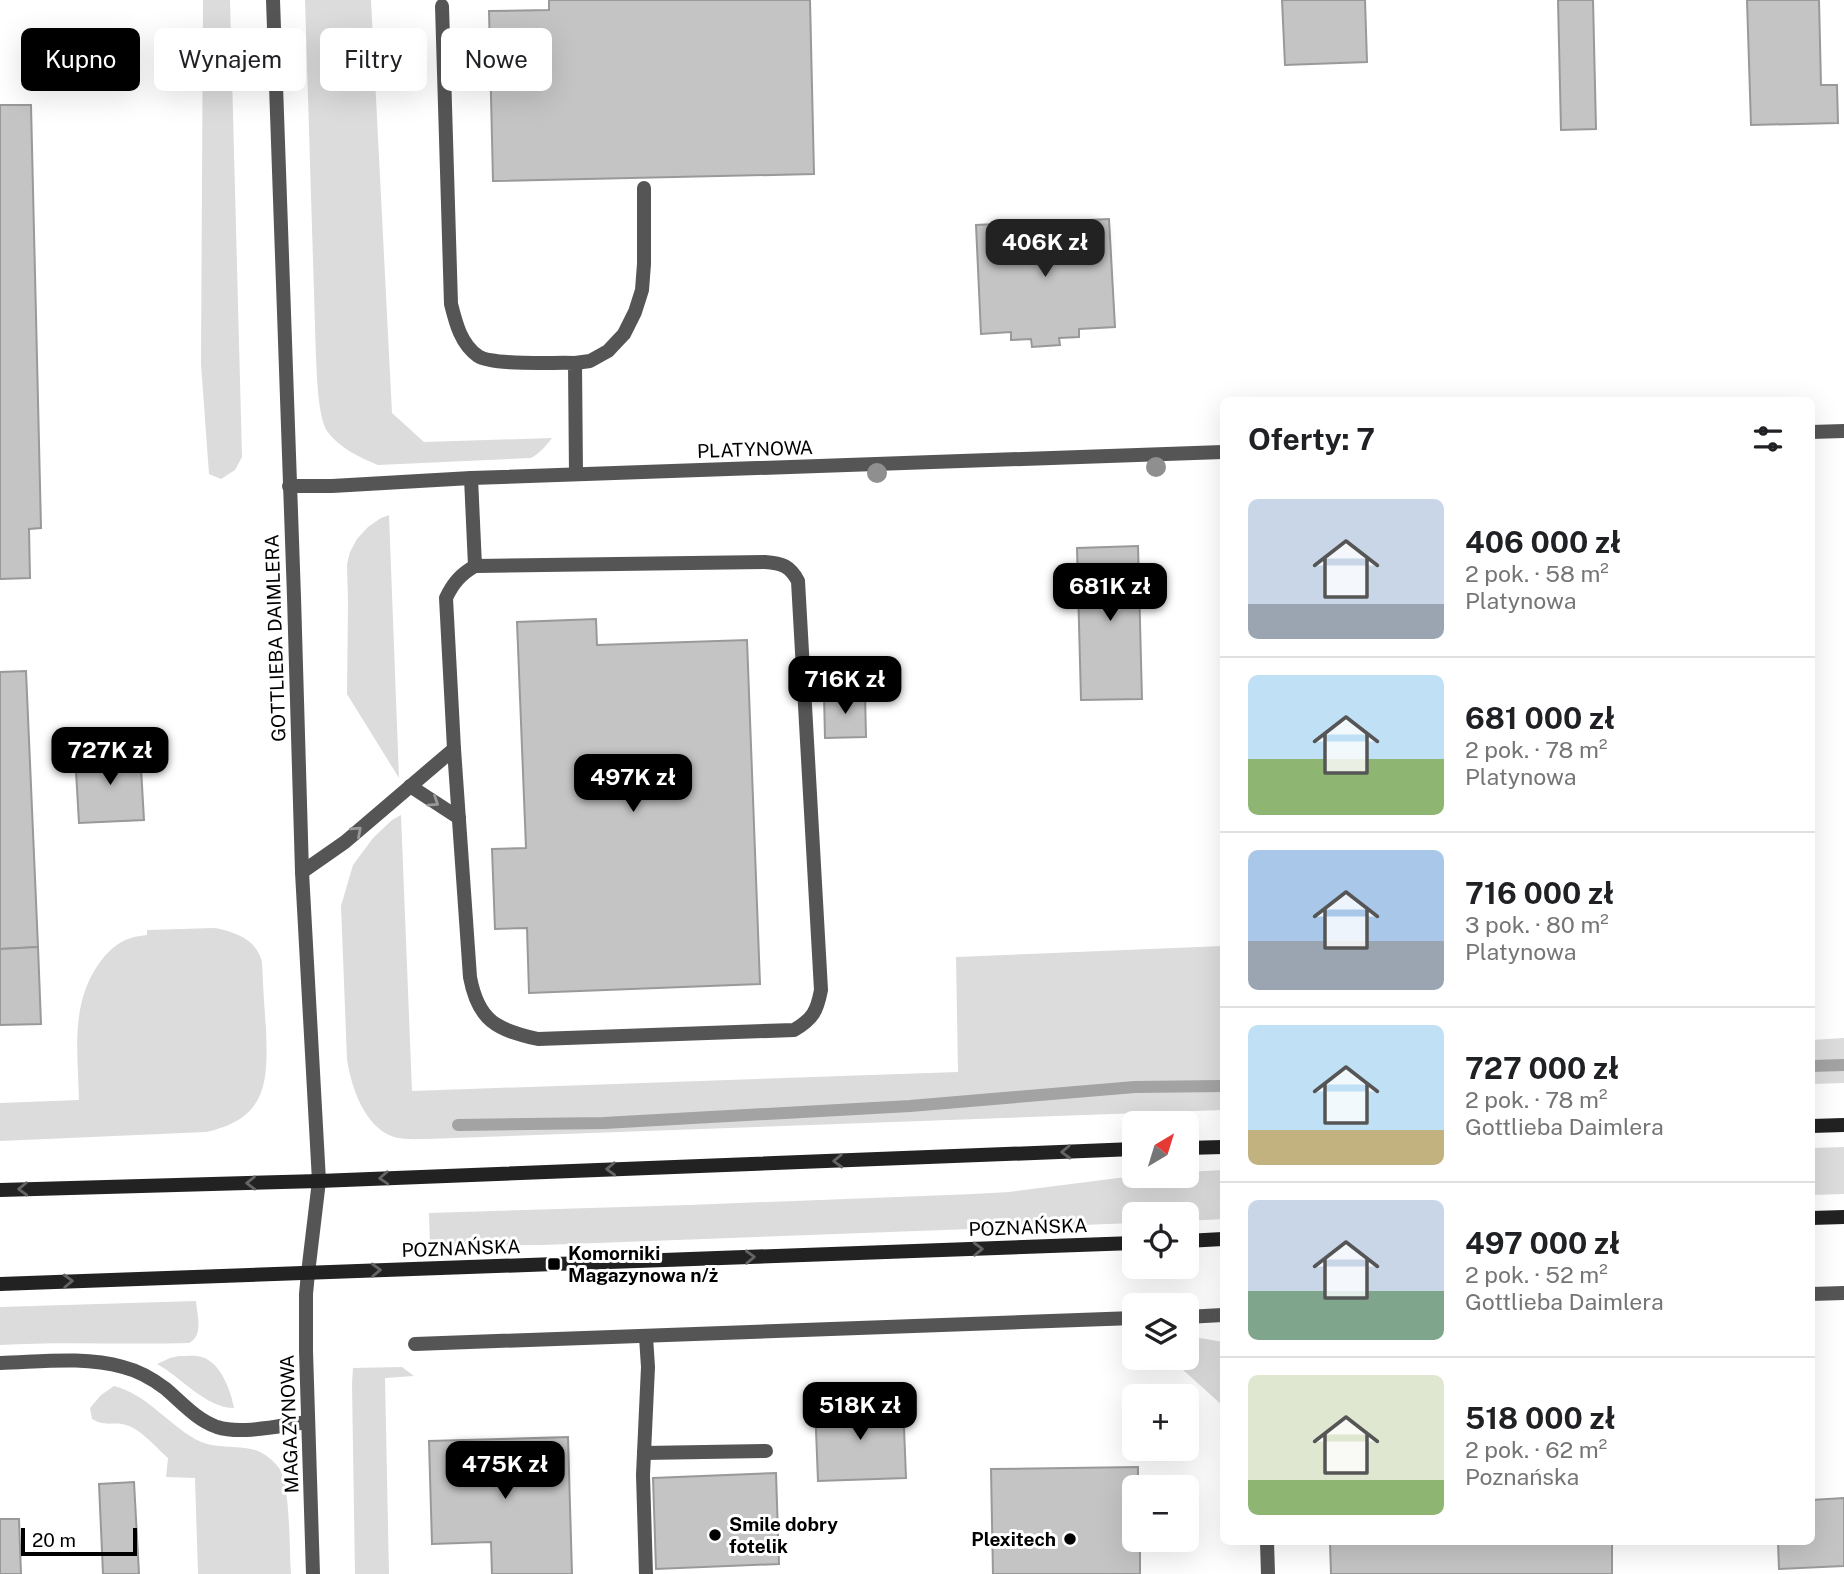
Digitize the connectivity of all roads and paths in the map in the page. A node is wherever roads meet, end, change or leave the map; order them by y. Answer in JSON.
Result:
{"nodes":[{"id":1,"x":274,"y":0,"type":"edge"},
{"id":2,"x":442,"y":6,"type":"dead end"},
{"id":3,"x":644,"y":188,"type":"dead end"},
{"id":4,"x":575,"y":363,"type":"junction"},
{"id":5,"x":1844,"y":431,"type":"edge"},
{"id":6,"x":1815,"y":432,"type":"edge"},
{"id":7,"x":1220,"y":452,"type":"edge"},
{"id":8,"x":576,"y":474,"type":"junction"},
{"id":9,"x":471,"y":478,"type":"junction"},
{"id":10,"x":289,"y":486,"type":"junction"},
{"id":11,"x":475,"y":566,"type":"junction"},
{"id":12,"x":454,"y":749,"type":"junction"},
{"id":13,"x":410,"y":786,"type":"junction"},
{"id":14,"x":458,"y":818,"type":"junction"},
{"id":15,"x":302,"y":872,"type":"junction"},
{"id":16,"x":1844,"y":1125,"type":"edge"},
{"id":17,"x":1815,"y":1126,"type":"edge"},
{"id":18,"x":1220,"y":1147,"type":"edge"},
{"id":19,"x":1199,"y":1148,"type":"edge"},
{"id":20,"x":1122,"y":1149,"type":"edge"},
{"id":21,"x":319,"y":1181,"type":"junction"},
{"id":22,"x":0,"y":1190,"type":"edge"},
{"id":23,"x":1844,"y":1217,"type":"edge"},
{"id":24,"x":1815,"y":1218,"type":"edge"},
{"id":25,"x":1220,"y":1239,"type":"edge"},
{"id":26,"x":1199,"y":1240,"type":"edge"},
{"id":27,"x":1122,"y":1243,"type":"edge"},
{"id":28,"x":308,"y":1273,"type":"junction"},
{"id":29,"x":0,"y":1283,"type":"edge"},
{"id":30,"x":1844,"y":1293,"type":"edge"},
{"id":31,"x":1815,"y":1294,"type":"edge"},
{"id":32,"x":1220,"y":1315,"type":"edge"},
{"id":33,"x":1199,"y":1316,"type":"edge"},
{"id":34,"x":1122,"y":1318,"type":"edge"},
{"id":35,"x":646,"y":1337,"type":"junction"},
{"id":36,"x":415,"y":1344,"type":"dead end"},
{"id":37,"x":0,"y":1363,"type":"edge"},
{"id":38,"x":308,"y":1422,"type":"junction"},
{"id":39,"x":766,"y":1451,"type":"dead end"},
{"id":40,"x":644,"y":1453,"type":"junction"},
{"id":41,"x":1267,"y":1545,"type":"edge"},
{"id":42,"x":313,"y":1574,"type":"edge"},
{"id":43,"x":646,"y":1574,"type":"edge"},
{"id":44,"x":1268,"y":1574,"type":"edge"}],
"edges":[{"from":1,"to":10,"type":"street","name":"GOTTLIEBA DAIMLERA"},
{"from":2,"to":4,"type":"street"},
{"from":3,"to":4,"type":"street"},
{"from":4,"to":8,"type":"street"},
{"from":5,"to":6,"type":"street"},
{"from":7,"to":8,"type":"street","name":"PLATYNOWA"},
{"from":8,"to":9,"type":"street","name":"PLATYNOWA"},
{"from":9,"to":10,"type":"street","name":"PLATYNOWA"},
{"from":9,"to":11,"type":"street"},
{"from":10,"to":15,"type":"street","name":"GOTTLIEBA DAIMLERA"},
{"from":11,"to":12,"type":"street"},
{"from":11,"to":14,"type":"street"},
{"from":12,"to":13,"type":"street"},
{"from":12,"to":14,"type":"street"},
{"from":13,"to":14,"type":"street","one_way":true},
{"from":15,"to":13,"type":"street","one_way":true},
{"from":15,"to":21,"type":"street","name":"GOTTLIEBA DAIMLERA"},
{"from":16,"to":17,"type":"main road"},
{"from":18,"to":19,"type":"main road"},
{"from":20,"to":21,"type":"main road","one_way":true},
{"from":21,"to":22,"type":"main road","one_way":true},
{"from":21,"to":28,"type":"street","name":"GOTTLIEBA DAIMLERA"},
{"from":23,"to":24,"type":"main road"},
{"from":25,"to":26,"type":"main road"},
{"from":28,"to":27,"type":"main road","name":"POZNAŃSKA","one_way":true},
{"from":29,"to":28,"type":"main road","name":"POZNAŃSKA","one_way":true},
{"from":28,"to":38,"type":"street","name":"MAGAZYNOWA"},
{"from":30,"to":31,"type":"street"},
{"from":32,"to":33,"type":"street"},
{"from":34,"to":35,"type":"street"},
{"from":35,"to":36,"type":"street"},
{"from":35,"to":40,"type":"street"},
{"from":37,"to":38,"type":"street"},
{"from":38,"to":42,"type":"street","name":"MAGAZYNOWA"},
{"from":39,"to":40,"type":"street"},
{"from":40,"to":43,"type":"street"},
{"from":41,"to":44,"type":"street"}]}
